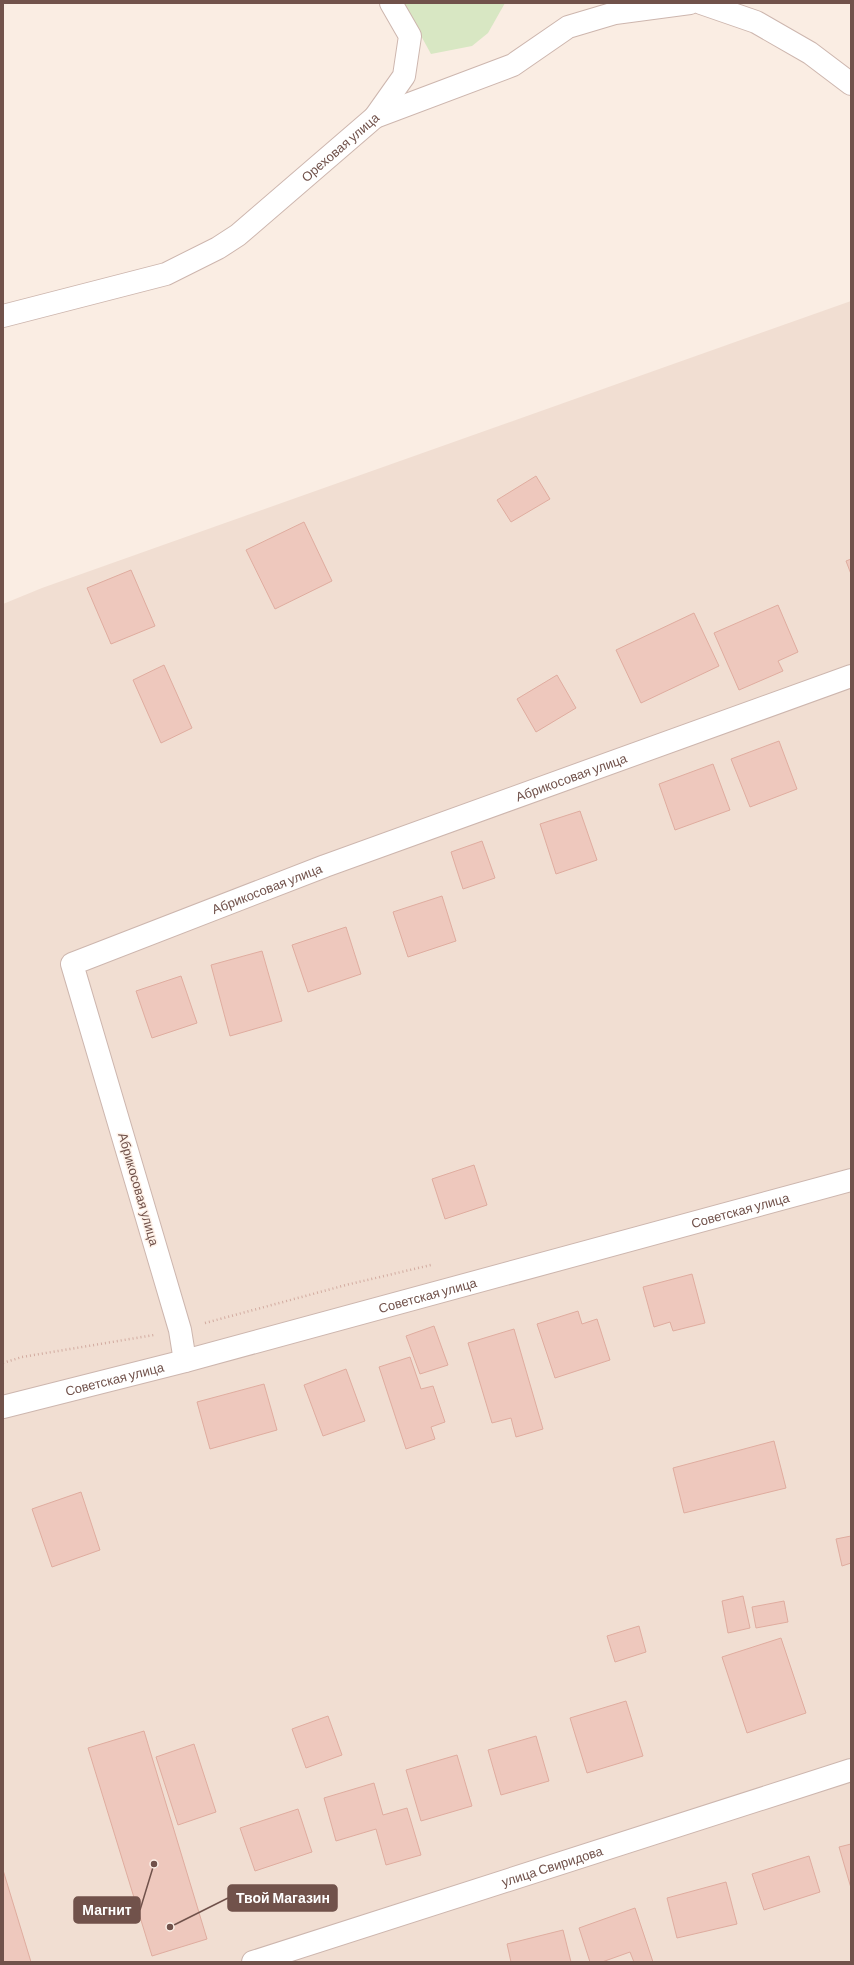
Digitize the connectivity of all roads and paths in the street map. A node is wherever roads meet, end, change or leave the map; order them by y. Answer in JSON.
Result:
{"nodes":[{"id":1,"x":391,"y":3,"type":"edge"},
{"id":2,"x":690,"y":3,"type":"edge"},
{"id":3,"x":701,"y":3,"type":"edge"},
{"id":4,"x":851,"y":84,"type":"edge"},
{"id":5,"x":375,"y":117,"type":"junction"},
{"id":6,"x":3,"y":316,"type":"edge"},
{"id":7,"x":851,"y":676,"type":"edge"},
{"id":8,"x":851,"y":1180,"type":"edge"},
{"id":9,"x":180,"y":1330,"type":"junction"},
{"id":10,"x":185,"y":1360,"type":"junction"},
{"id":11,"x":3,"y":1363,"type":"edge"},
{"id":12,"x":3,"y":1407,"type":"edge"},
{"id":13,"x":851,"y":1770,"type":"edge"},
{"id":14,"x":253,"y":1962,"type":"edge"}],
"edges":[{"from":1,"to":5,"type":"street"},
{"from":2,"to":5,"type":"street","name":"Ореховая улица"},
{"from":3,"to":4,"type":"street"},
{"from":5,"to":6,"type":"street","name":"Ореховая улица"},
{"from":7,"to":9,"type":"street","name":"Абрикосовая улица"},
{"from":8,"to":10,"type":"street","name":"Советская улица"},
{"from":9,"to":10,"type":"street","name":"Абрикосовая улица"},
{"from":9,"to":11,"type":"path"},
{"from":10,"to":12,"type":"street","name":"Советская улица"},
{"from":13,"to":14,"type":"street","name":"улица Свиридова"}]}
